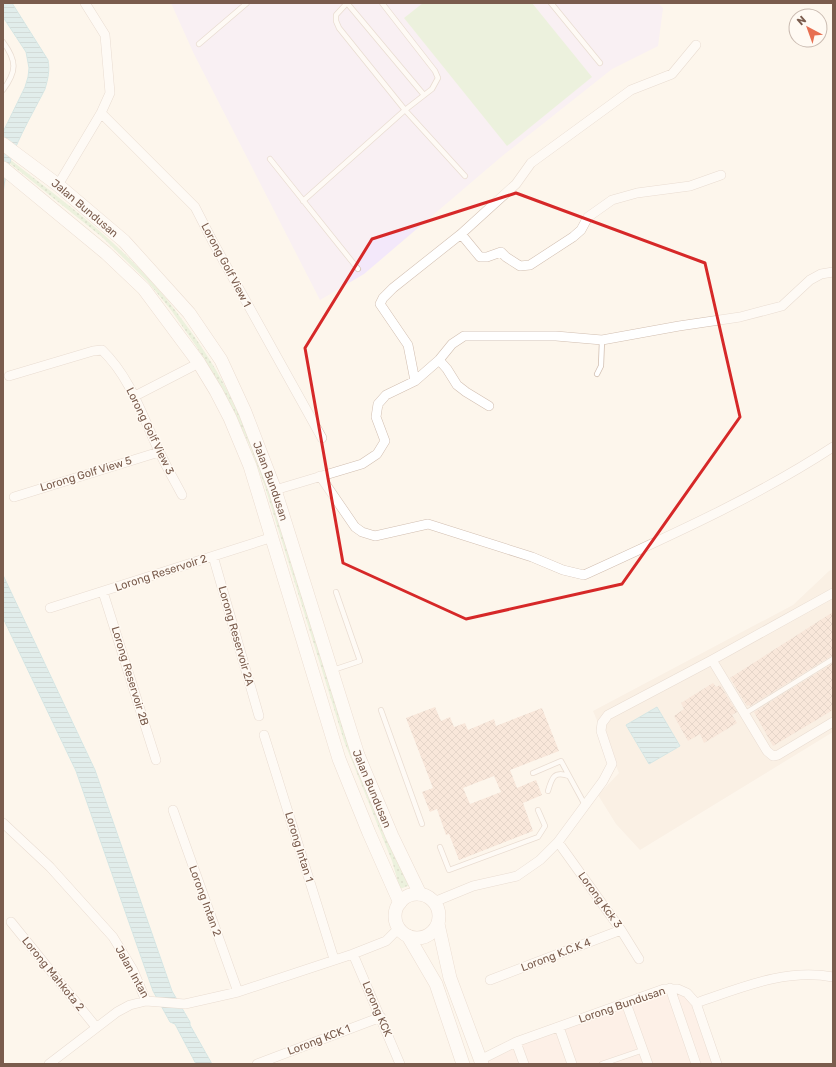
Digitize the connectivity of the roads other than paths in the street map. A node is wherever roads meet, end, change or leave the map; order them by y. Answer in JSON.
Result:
{"nodes":[{"id":1,"x":85,"y":3,"type":"edge"},
{"id":2,"x":247,"y":3,"type":"edge"},
{"id":3,"x":347,"y":3,"type":"edge"},
{"id":4,"x":382,"y":3,"type":"edge"},
{"id":5,"x":551,"y":3,"type":"edge"},
{"id":6,"x":3,"y":42,"type":"edge"},
{"id":7,"x":199,"y":44,"type":"dead end"},
{"id":8,"x":696,"y":45,"type":"dead end"},
{"id":9,"x":600,"y":63,"type":"dead end"},
{"id":10,"x":3,"y":90,"type":"edge"},
{"id":11,"x":424,"y":95,"type":"junction"},
{"id":12,"x":405,"y":110,"type":"junction"},
{"id":13,"x":101,"y":113,"type":"junction"},
{"id":14,"x":3,"y":144,"type":"edge"},
{"id":15,"x":270,"y":159,"type":"dead end"},
{"id":16,"x":3,"y":168,"type":"edge"},
{"id":17,"x":465,"y":176,"type":"dead end"},
{"id":18,"x":721,"y":176,"type":"dead end"},
{"id":19,"x":58,"y":184,"type":"junction"},
{"id":20,"x":303,"y":201,"type":"junction"},
{"id":21,"x":461,"y":234,"type":"junction"},
{"id":22,"x":358,"y":270,"type":"dead end"},
{"id":23,"x":833,"y":272,"type":"edge"},
{"id":24,"x":602,"y":340,"type":"junction"},
{"id":25,"x":439,"y":360,"type":"junction"},
{"id":26,"x":198,"y":363,"type":"junction"},
{"id":27,"x":597,"y":374,"type":"dead end"},
{"id":28,"x":9,"y":376,"type":"dead end"},
{"id":29,"x":415,"y":381,"type":"junction"},
{"id":30,"x":135,"y":396,"type":"junction"},
{"id":31,"x":489,"y":406,"type":"dead end"},
{"id":32,"x":322,"y":438,"type":"dead end"},
{"id":33,"x":833,"y":447,"type":"edge"},
{"id":34,"x":159,"y":452,"type":"junction"},
{"id":35,"x":320,"y":476,"type":"junction"},
{"id":36,"x":275,"y":490,"type":"junction"},
{"id":37,"x":182,"y":494,"type":"dead end"},
{"id":38,"x":14,"y":497,"type":"dead end"},
{"id":39,"x":273,"y":537,"type":"junction"},
{"id":40,"x":213,"y":556,"type":"junction"},
{"id":41,"x":103,"y":592,"type":"junction"},
{"id":42,"x":336,"y":592,"type":"dead end"},
{"id":43,"x":833,"y":593,"type":"edge"},
{"id":44,"x":50,"y":608,"type":"dead end"},
{"id":45,"x":833,"y":659,"type":"edge"},
{"id":46,"x":712,"y":660,"type":"junction"},
{"id":47,"x":331,"y":671,"type":"junction"},
{"id":48,"x":381,"y":710,"type":"dead end"},
{"id":49,"x":744,"y":714,"type":"junction"},
{"id":50,"x":259,"y":716,"type":"dead end"},
{"id":51,"x":833,"y":722,"type":"edge"},
{"id":52,"x":264,"y":735,"type":"dead end"},
{"id":53,"x":156,"y":760,"type":"dead end"},
{"id":54,"x":533,"y":773,"type":"dead end"},
{"id":55,"x":569,"y":776,"type":"junction"},
{"id":56,"x":548,"y":791,"type":"dead end"},
{"id":57,"x":585,"y":805,"type":"junction"},
{"id":58,"x":172,"y":810,"type":"dead end"},
{"id":59,"x":538,"y":810,"type":"dead end"},
{"id":60,"x":3,"y":823,"type":"edge"},
{"id":61,"x":422,"y":824,"type":"dead end"},
{"id":62,"x":558,"y":842,"type":"junction"},
{"id":63,"x":440,"y":847,"type":"dead end"},
{"id":64,"x":420,"y":894,"type":"junction"},
{"id":65,"x":434,"y":902,"type":"junction"},
{"id":66,"x":400,"y":903,"type":"junction"},
{"id":67,"x":11,"y":922,"type":"dead end"},
{"id":68,"x":438,"y":924,"type":"junction"},
{"id":69,"x":622,"y":930,"type":"junction"},
{"id":70,"x":403,"y":932,"type":"junction"},
{"id":71,"x":353,"y":954,"type":"junction"},
{"id":72,"x":639,"y":959,"type":"dead end"},
{"id":73,"x":334,"y":960,"type":"junction"},
{"id":74,"x":833,"y":977,"type":"edge"},
{"id":75,"x":490,"y":980,"type":"dead end"},
{"id":76,"x":670,"y":988,"type":"junction"},
{"id":77,"x":238,"y":992,"type":"junction"},
{"id":78,"x":151,"y":1001,"type":"junction"},
{"id":79,"x":626,"y":1003,"type":"junction"},
{"id":80,"x":696,"y":1003,"type":"junction"},
{"id":81,"x":381,"y":1017,"type":"junction"},
{"id":82,"x":96,"y":1027,"type":"junction"},
{"id":83,"x":559,"y":1027,"type":"junction"},
{"id":84,"x":516,"y":1042,"type":"junction"},
{"id":85,"x":643,"y":1050,"type":"junction"},
{"id":86,"x":481,"y":1062,"type":"edge"},
{"id":87,"x":49,"y":1064,"type":"edge"},
{"id":88,"x":258,"y":1064,"type":"edge"},
{"id":89,"x":400,"y":1064,"type":"edge"},
{"id":90,"x":463,"y":1064,"type":"edge"},
{"id":91,"x":524,"y":1064,"type":"edge"},
{"id":92,"x":572,"y":1064,"type":"edge"},
{"id":93,"x":602,"y":1064,"type":"edge"},
{"id":94,"x":648,"y":1064,"type":"edge"},
{"id":95,"x":696,"y":1064,"type":"edge"},
{"id":96,"x":717,"y":1064,"type":"edge"}],
"edges":[{"from":1,"to":13,"type":"street"},
{"from":2,"to":7,"type":"lane"},
{"from":3,"to":11,"type":"lane"},
{"from":3,"to":12,"type":"lane"},
{"from":4,"to":11,"type":"lane"},
{"from":5,"to":9,"type":"lane"},
{"from":6,"to":10,"type":"lane"},
{"from":8,"to":21,"type":"street"},
{"from":11,"to":12,"type":"lane"},
{"from":12,"to":17,"type":"lane"},
{"from":12,"to":20,"type":"lane"},
{"from":13,"to":19,"type":"street"},
{"from":13,"to":32,"type":"street","name":"Lorong Golf View 1"},
{"from":14,"to":19,"type":"main road","name":"Jalan Bundusan"},
{"from":15,"to":20,"type":"lane"},
{"from":16,"to":26,"type":"main road","name":"Jalan Bundusan"},
{"from":18,"to":21,"type":"street"},
{"from":19,"to":36,"type":"main road","name":"Jalan Bundusan"},
{"from":20,"to":22,"type":"lane"},
{"from":21,"to":29,"type":"street"},
{"from":23,"to":24,"type":"street"},
{"from":24,"to":25,"type":"street"},
{"from":24,"to":27,"type":"lane"},
{"from":25,"to":29,"type":"street"},
{"from":25,"to":31,"type":"street"},
{"from":26,"to":30,"type":"street"},
{"from":26,"to":39,"type":"main road","name":"Jalan Bundusan"},
{"from":28,"to":30,"type":"street","name":"Lorong Golf View 3"},
{"from":29,"to":35,"type":"street"},
{"from":30,"to":34,"type":"street","name":"Lorong Golf View 3"},
{"from":33,"to":35,"type":"street"},
{"from":34,"to":37,"type":"street","name":"Lorong Golf View 3"},
{"from":34,"to":38,"type":"street","name":"Lorong Golf View 5"},
{"from":35,"to":36,"type":"street"},
{"from":36,"to":47,"type":"main road","name":"Jalan Bundusan"},
{"from":39,"to":40,"type":"street","name":"Lorong Reservoir 2"},
{"from":39,"to":66,"type":"main road","name":"Jalan Bundusan"},
{"from":40,"to":41,"type":"street","name":"Lorong Reservoir 2"},
{"from":40,"to":50,"type":"street","name":"Lorong Reservoir 2A"},
{"from":41,"to":44,"type":"street","name":"Lorong Reservoir 2"},
{"from":41,"to":53,"type":"street","name":"Lorong Reservoir 2B"},
{"from":42,"to":47,"type":"lane"},
{"from":43,"to":46,"type":"street"},
{"from":45,"to":49,"type":"lane"},
{"from":46,"to":49,"type":"street"},
{"from":46,"to":57,"type":"street"},
{"from":47,"to":64,"type":"main road","name":"Jalan Bundusan"},
{"from":48,"to":61,"type":"lane"},
{"from":49,"to":51,"type":"street"},
{"from":52,"to":73,"type":"street","name":"Lorong Intan 1"},
{"from":54,"to":55,"type":"lane"},
{"from":55,"to":56,"type":"lane"},
{"from":55,"to":57,"type":"lane"},
{"from":57,"to":62,"type":"street"},
{"from":58,"to":77,"type":"street","name":"Lorong Intan 2"},
{"from":59,"to":63,"type":"lane"},
{"from":60,"to":78,"type":"street","name":"Jalan Intan"},
{"from":62,"to":65,"type":"street"},
{"from":62,"to":69,"type":"street","name":"Lorong Kck 3"},
{"from":64,"to":65,"type":"main road"},
{"from":64,"to":66,"type":"main road"},
{"from":65,"to":68,"type":"main road"},
{"from":66,"to":70,"type":"main road"},
{"from":67,"to":82,"type":"street","name":"Lorong Mahkota 2"},
{"from":68,"to":70,"type":"main road"},
{"from":68,"to":86,"type":"main road"},
{"from":69,"to":72,"type":"street","name":"Lorong Kck 3"},
{"from":69,"to":75,"type":"street","name":"Lorong K.C.K 4"},
{"from":70,"to":71,"type":"street","name":"Jalan Intan"},
{"from":70,"to":90,"type":"main road"},
{"from":71,"to":73,"type":"street","name":"Jalan Intan"},
{"from":71,"to":81,"type":"street","name":"Lorong KCK"},
{"from":73,"to":77,"type":"street","name":"Jalan Intan"},
{"from":74,"to":80,"type":"street"},
{"from":76,"to":79,"type":"street","name":"Lorong Bundusan"},
{"from":76,"to":80,"type":"street","name":"Lorong Bundusan"},
{"from":76,"to":95,"type":"street"},
{"from":77,"to":78,"type":"street","name":"Jalan Intan"},
{"from":78,"to":82,"type":"street"},
{"from":79,"to":83,"type":"street","name":"Lorong Bundusan"},
{"from":79,"to":85,"type":"street"},
{"from":80,"to":96,"type":"street"},
{"from":81,"to":88,"type":"street","name":"Lorong KCK 1"},
{"from":81,"to":89,"type":"street","name":"Lorong KCK"},
{"from":82,"to":87,"type":"street"},
{"from":83,"to":84,"type":"street","name":"Lorong Bundusan"},
{"from":83,"to":92,"type":"street"},
{"from":84,"to":86,"type":"street","name":"Lorong Bundusan"},
{"from":84,"to":91,"type":"street"},
{"from":85,"to":93,"type":"lane"},
{"from":85,"to":94,"type":"street"}]}
